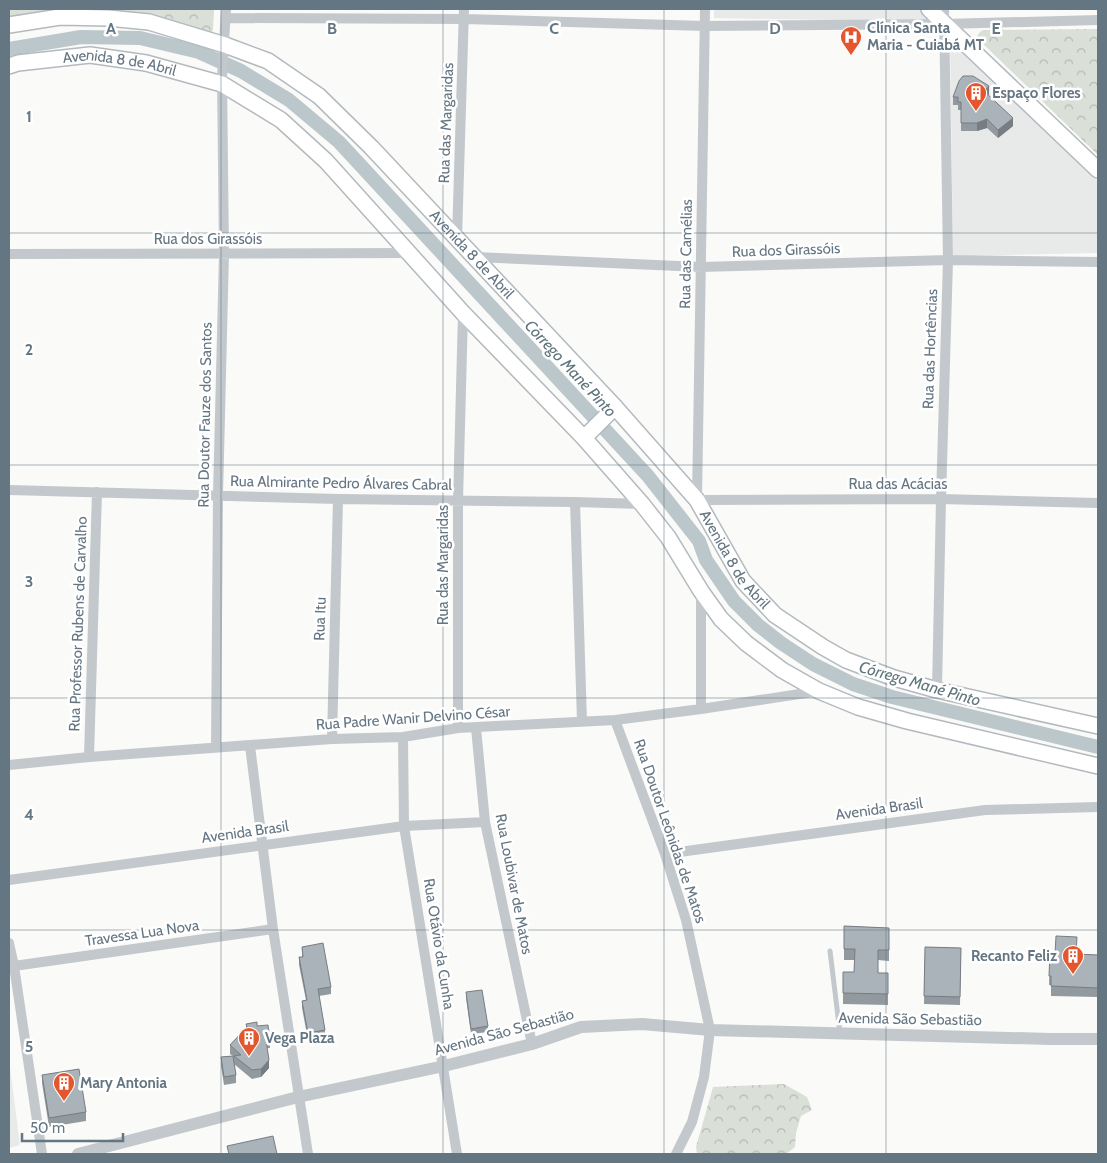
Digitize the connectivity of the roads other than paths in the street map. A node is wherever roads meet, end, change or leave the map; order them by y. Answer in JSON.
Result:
{"nodes":[{"id":1,"x":705,"y":9,"type":"edge"},
{"id":2,"x":929,"y":9,"type":"edge"},
{"id":3,"x":226,"y":13,"type":"edge"},
{"id":4,"x":464,"y":14,"type":"edge"},
{"id":5,"x":944,"y":16,"type":"edge"},
{"id":6,"x":1098,"y":20,"type":"edge"},
{"id":7,"x":9,"y":25,"type":"edge"},
{"id":8,"x":705,"y":26,"type":"junction"},
{"id":9,"x":224,"y":49,"type":"junction"},
{"id":10,"x":9,"y":66,"type":"edge"},
{"id":11,"x":222,"y":80,"type":"junction"},
{"id":12,"x":1098,"y":170,"type":"edge"},
{"id":13,"x":457,"y":238,"type":"junction"},
{"id":14,"x":408,"y":253,"type":"junction"},
{"id":15,"x":9,"y":254,"type":"edge"},
{"id":16,"x":224,"y":254,"type":"junction"},
{"id":17,"x":474,"y":257,"type":"junction"},
{"id":18,"x":948,"y":260,"type":"junction"},
{"id":19,"x":1098,"y":262,"type":"edge"},
{"id":20,"x":701,"y":267,"type":"junction"},
{"id":21,"x":463,"y":313,"type":"junction"},
{"id":22,"x":611,"y":410,"type":"junction"},
{"id":23,"x":588,"y":433,"type":"junction"},
{"id":24,"x":9,"y":490,"type":"edge"},
{"id":25,"x":97,"y":492,"type":"junction"},
{"id":26,"x":218,"y":496,"type":"junction"},
{"id":27,"x":941,"y":499,"type":"junction"},
{"id":28,"x":338,"y":500,"type":"junction"},
{"id":29,"x":697,"y":500,"type":"junction"},
{"id":30,"x":458,"y":501,"type":"junction"},
{"id":31,"x":574,"y":502,"type":"junction"},
{"id":32,"x":1098,"y":503,"type":"edge"},
{"id":33,"x":642,"y":504,"type":"junction"},
{"id":34,"x":701,"y":591,"type":"junction"},
{"id":35,"x":937,"y":690,"type":"junction"},
{"id":36,"x":819,"y":691,"type":"junction"},
{"id":37,"x":701,"y":710,"type":"junction"},
{"id":38,"x":615,"y":720,"type":"junction"},
{"id":39,"x":582,"y":721,"type":"junction"},
{"id":40,"x":1098,"y":726,"type":"edge"},
{"id":41,"x":458,"y":728,"type":"junction"},
{"id":42,"x":476,"y":728,"type":"junction"},
{"id":43,"x":403,"y":737,"type":"junction"},
{"id":44,"x":332,"y":739,"type":"junction"},
{"id":45,"x":250,"y":746,"type":"junction"},
{"id":46,"x":216,"y":747,"type":"junction"},
{"id":47,"x":89,"y":757,"type":"junction"},
{"id":48,"x":9,"y":765,"type":"edge"},
{"id":49,"x":1098,"y":766,"type":"edge"},
{"id":50,"x":1098,"y":807,"type":"edge"},
{"id":51,"x":485,"y":822,"type":"junction"},
{"id":52,"x":404,"y":826,"type":"junction"},
{"id":53,"x":264,"y":845,"type":"junction"},
{"id":54,"x":665,"y":854,"type":"junction"},
{"id":55,"x":9,"y":880,"type":"edge"},
{"id":56,"x":274,"y":930,"type":"junction"},
{"id":57,"x":9,"y":942,"type":"edge"},
{"id":58,"x":830,"y":951,"type":"dead end"},
{"id":59,"x":14,"y":966,"type":"junction"},
{"id":60,"x":710,"y":1030,"type":"junction"},
{"id":61,"x":840,"y":1034,"type":"junction"},
{"id":62,"x":1098,"y":1039,"type":"edge"},
{"id":63,"x":532,"y":1044,"type":"junction"},
{"id":64,"x":444,"y":1066,"type":"junction"},
{"id":65,"x":298,"y":1097,"type":"junction"},
{"id":66,"x":42,"y":1154,"type":"edge"},
{"id":67,"x":78,"y":1154,"type":"edge"},
{"id":68,"x":308,"y":1154,"type":"edge"},
{"id":69,"x":456,"y":1154,"type":"edge"},
{"id":70,"x":676,"y":1154,"type":"edge"}],
"edges":[{"from":1,"to":8,"type":"street","name":"Rua das Camélias"},
{"from":2,"to":5,"type":"main road"},
{"from":3,"to":4,"type":"street"},
{"from":3,"to":9,"type":"street","name":"Rua Doutor Fauze dos Santos"},
{"from":4,"to":8,"type":"street"},
{"from":4,"to":13,"type":"street","name":"Rua das Margaridas"},
{"from":5,"to":6,"type":"street"},
{"from":5,"to":8,"type":"street"},
{"from":5,"to":12,"type":"main road"},
{"from":5,"to":18,"type":"street","name":"Rua das Hortências"},
{"from":7,"to":9,"type":"main road","name":"Avenida 8 de Abril"},
{"from":8,"to":20,"type":"street","name":"Rua das Camélias"},
{"from":9,"to":11,"type":"street","name":"Rua Doutor Fauze dos Santos"},
{"from":9,"to":13,"type":"main road","name":"Avenida 8 de Abril"},
{"from":10,"to":11,"type":"main road","name":"Avenida 8 de Abril"},
{"from":11,"to":14,"type":"main road","name":"Avenida 8 de Abril"},
{"from":11,"to":16,"type":"street","name":"Rua Doutor Fauze dos Santos"},
{"from":13,"to":17,"type":"main road","name":"Avenida 8 de Abril"},
{"from":14,"to":16,"type":"street","name":"Rua dos Girassóis"},
{"from":14,"to":21,"type":"main road","name":"Avenida 8 de Abril"},
{"from":15,"to":16,"type":"street","name":"Rua dos Girassóis"},
{"from":16,"to":26,"type":"street","name":"Rua Doutor Fauze dos Santos"},
{"from":17,"to":20,"type":"street","name":"Rua dos Girassóis"},
{"from":17,"to":22,"type":"main road","name":"Avenida 8 de Abril"},
{"from":18,"to":19,"type":"street","name":"Rua dos Girassóis"},
{"from":18,"to":20,"type":"street","name":"Rua dos Girassóis"},
{"from":18,"to":27,"type":"street","name":"Rua das Hortências"},
{"from":20,"to":29,"type":"street","name":"Rua das Camélias"},
{"from":21,"to":23,"type":"main road","name":"Avenida 8 de Abril"},
{"from":21,"to":30,"type":"street","name":"Rua das Margaridas"},
{"from":22,"to":23,"type":"main road"},
{"from":22,"to":29,"type":"main road","name":"Avenida 8 de Abril"},
{"from":23,"to":33,"type":"main road","name":"Avenida 8 de Abril"},
{"from":24,"to":25,"type":"street","name":"Rua Almirante Pedro Álvares Cabral"},
{"from":25,"to":26,"type":"street","name":"Rua Almirante Pedro Álvares Cabral"},
{"from":25,"to":47,"type":"street","name":"Rua Professor Rubens de Carvalho"},
{"from":26,"to":28,"type":"street","name":"Rua Almirante Pedro Álvares Cabral"},
{"from":26,"to":46,"type":"street","name":"Rua Doutor Fauze dos Santos"},
{"from":27,"to":29,"type":"street","name":"Rua das Acácias"},
{"from":27,"to":32,"type":"street","name":"Rua das Acácias"},
{"from":27,"to":35,"type":"street","name":"Rua das Hortências"},
{"from":28,"to":30,"type":"street","name":"Rua Almirante Pedro Álvares Cabral"},
{"from":28,"to":44,"type":"street","name":"Rua Itu"},
{"from":29,"to":35,"type":"main road","name":"Avenida 8 de Abril"},
{"from":30,"to":31,"type":"street","name":"Rua Almirante Pedro Álvares Cabral"},
{"from":30,"to":41,"type":"street","name":"Rua das Margaridas"},
{"from":31,"to":33,"type":"street","name":"Rua Almirante Pedro Álvares Cabral"},
{"from":31,"to":39,"type":"street"},
{"from":33,"to":34,"type":"main road","name":"Avenida 8 de Abril"},
{"from":34,"to":36,"type":"main road","name":"Avenida 8 de Abril"},
{"from":34,"to":37,"type":"street"},
{"from":35,"to":40,"type":"main road","name":"Avenida 8 de Abril"},
{"from":36,"to":37,"type":"street","name":"Rua Padre Wanir Delvino César"},
{"from":36,"to":49,"type":"main road","name":"Avenida 8 de Abril"},
{"from":37,"to":38,"type":"street","name":"Rua Padre Wanir Delvino César"},
{"from":38,"to":39,"type":"street","name":"Rua Padre Wanir Delvino César"},
{"from":38,"to":54,"type":"street","name":"Rua Doutor Leônidas de Matos"},
{"from":39,"to":42,"type":"street","name":"Rua Padre Wanir Delvino César"},
{"from":41,"to":42,"type":"street","name":"Rua Padre Wanir Delvino César"},
{"from":41,"to":43,"type":"street","name":"Rua Padre Wanir Delvino César"},
{"from":42,"to":51,"type":"street","name":"Rua Loubivar de Matos"},
{"from":43,"to":44,"type":"street","name":"Rua Padre Wanir Delvino César"},
{"from":43,"to":52,"type":"street","name":"Rua Otávio da Cunha"},
{"from":44,"to":45,"type":"street","name":"Rua Padre Wanir Delvino César"},
{"from":45,"to":46,"type":"street","name":"Rua Padre Wanir Delvino César"},
{"from":45,"to":53,"type":"street"},
{"from":46,"to":47,"type":"street","name":"Rua Padre Wanir Delvino César"},
{"from":47,"to":48,"type":"street","name":"Rua Padre Wanir Delvino César"},
{"from":50,"to":54,"type":"street","name":"Avenida Brasil"},
{"from":51,"to":52,"type":"street","name":"Avenida Brasil"},
{"from":51,"to":63,"type":"street","name":"Rua Loubivar de Matos"},
{"from":52,"to":53,"type":"street","name":"Avenida Brasil"},
{"from":52,"to":64,"type":"street","name":"Rua Otávio da Cunha"},
{"from":53,"to":55,"type":"street","name":"Avenida Brasil"},
{"from":53,"to":56,"type":"street"},
{"from":54,"to":60,"type":"street","name":"Rua Doutor Leônidas de Matos"},
{"from":56,"to":59,"type":"street","name":"Travessa Lua Nova"},
{"from":56,"to":65,"type":"street"},
{"from":57,"to":59,"type":"street"},
{"from":58,"to":61,"type":"lane"},
{"from":59,"to":66,"type":"street"},
{"from":60,"to":61,"type":"street","name":"Avenida São Sebastião"},
{"from":60,"to":63,"type":"street","name":"Avenida São Sebastião"},
{"from":60,"to":70,"type":"street","name":"Rua Doutor Leônidas de Matos"},
{"from":61,"to":62,"type":"street","name":"Avenida São Sebastião"},
{"from":63,"to":64,"type":"street","name":"Avenida São Sebastião"},
{"from":64,"to":65,"type":"street","name":"Avenida São Sebastião"},
{"from":64,"to":69,"type":"street","name":"Rua Otávio da Cunha"},
{"from":65,"to":67,"type":"street","name":"Avenida São Sebastião"},
{"from":65,"to":68,"type":"street"}]}
